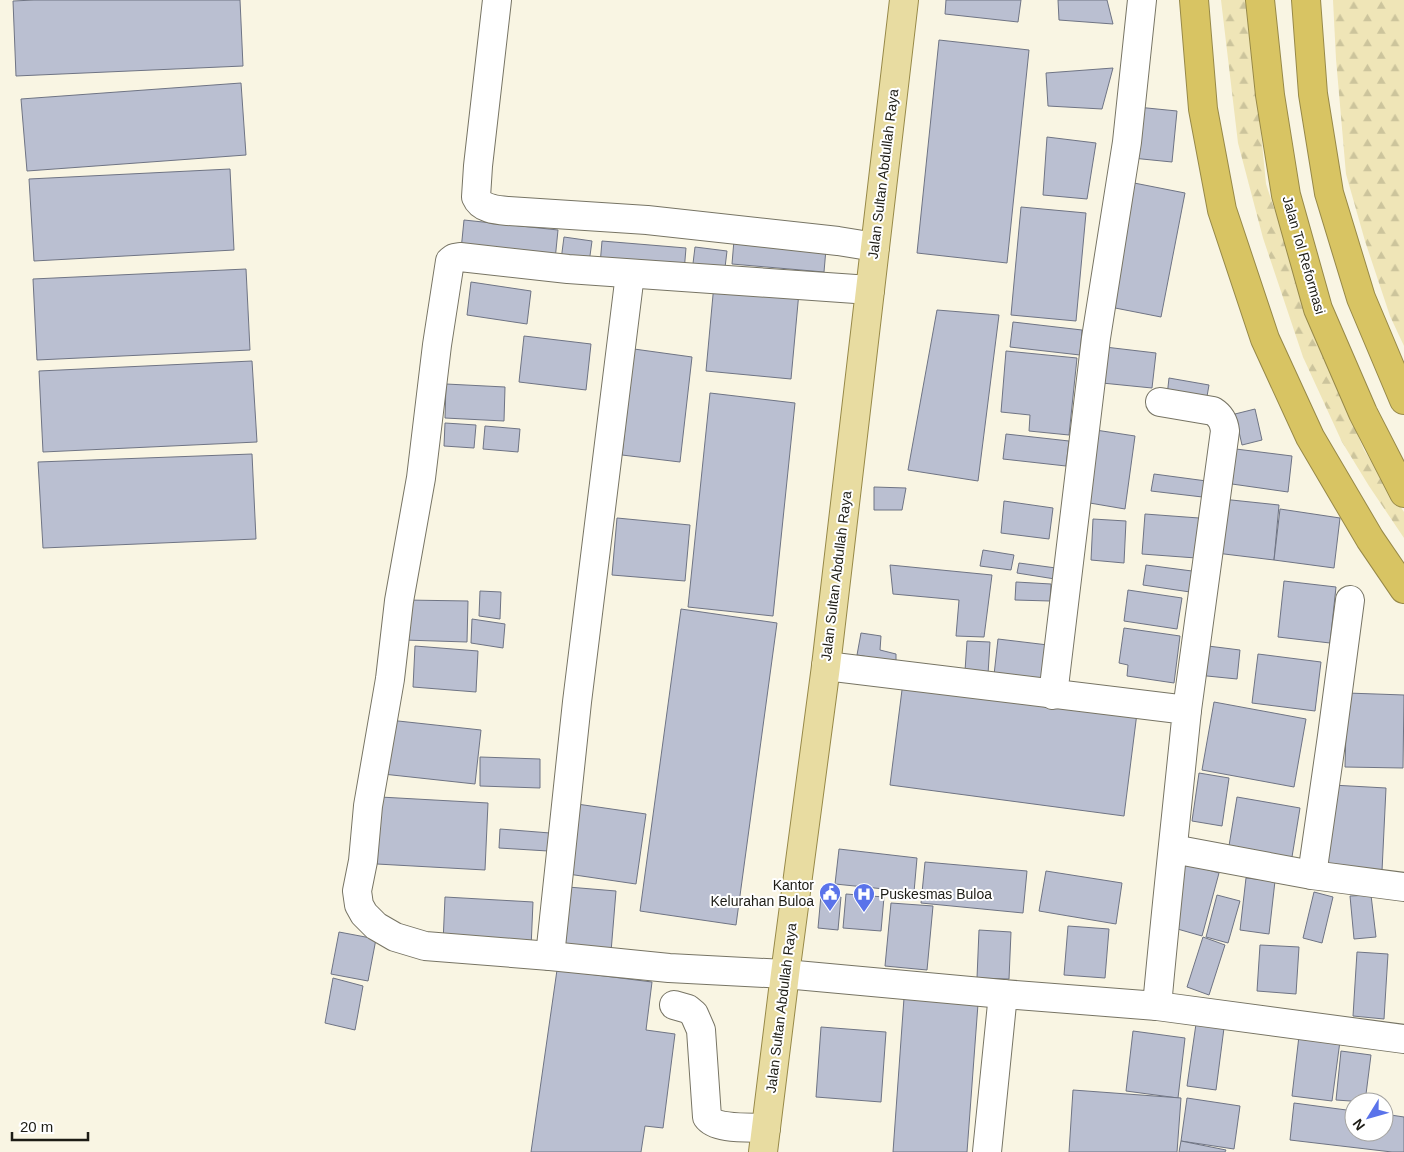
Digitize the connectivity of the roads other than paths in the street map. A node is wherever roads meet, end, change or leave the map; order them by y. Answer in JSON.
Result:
{"nodes":[{"id":1,"x":497,"y":0,"type":"edge"},
{"id":2,"x":904,"y":0,"type":"edge"},
{"id":3,"x":1142,"y":0,"type":"edge"},
{"id":4,"x":1194,"y":0,"type":"edge"},
{"id":5,"x":1260,"y":0,"type":"edge"},
{"id":6,"x":1306,"y":0,"type":"edge"},
{"id":7,"x":875,"y":247,"type":"junction"},
{"id":8,"x":630,"y":274,"type":"junction"},
{"id":9,"x":870,"y":290,"type":"junction"},
{"id":10,"x":1404,"y":400,"type":"edge"},
{"id":11,"x":1160,"y":402,"type":"dead end"},
{"id":12,"x":1404,"y":493,"type":"edge"},
{"id":13,"x":1404,"y":589,"type":"edge"},
{"id":14,"x":1350,"y":600,"type":"dead end"},
{"id":15,"x":826,"y":666,"type":"junction"},
{"id":16,"x":1053,"y":695,"type":"junction"},
{"id":17,"x":1187,"y":710,"type":"junction"},
{"id":18,"x":1173,"y":849,"type":"junction"},
{"id":19,"x":1312,"y":875,"type":"junction"},
{"id":20,"x":1404,"y":887,"type":"edge"},
{"id":21,"x":550,"y":956,"type":"junction"},
{"id":22,"x":784,"y":974,"type":"junction"},
{"id":23,"x":1003,"y":994,"type":"junction"},
{"id":24,"x":674,"y":1005,"type":"dead end"},
{"id":25,"x":1157,"y":1006,"type":"junction"},
{"id":26,"x":1404,"y":1039,"type":"edge"},
{"id":27,"x":764,"y":1140,"type":"edge"},
{"id":28,"x":987,"y":1152,"type":"edge"}],
"edges":[{"from":1,"to":7,"type":"street"},
{"from":2,"to":7,"type":"main road","name":"Jalan Sultan Abdullah Raya"},
{"from":3,"to":16,"type":"street"},
{"from":4,"to":13,"type":"highway"},
{"from":5,"to":12,"type":"highway","name":"Jalan Tol Reformasi"},
{"from":6,"to":10,"type":"highway"},
{"from":7,"to":9,"type":"main road","name":"Jalan Sultan Abdullah Raya"},
{"from":8,"to":9,"type":"street"},
{"from":8,"to":21,"type":"street"},
{"from":8,"to":21,"type":"street"},
{"from":9,"to":15,"type":"main road","name":"Jalan Sultan Abdullah Raya"},
{"from":11,"to":17,"type":"street"},
{"from":14,"to":19,"type":"street"},
{"from":15,"to":16,"type":"street"},
{"from":15,"to":22,"type":"main road","name":"Jalan Sultan Abdullah Raya"},
{"from":16,"to":17,"type":"street"},
{"from":17,"to":18,"type":"street"},
{"from":18,"to":19,"type":"street"},
{"from":18,"to":25,"type":"street"},
{"from":19,"to":20,"type":"street"},
{"from":21,"to":22,"type":"street"},
{"from":22,"to":23,"type":"street"},
{"from":22,"to":27,"type":"main road","name":"Jalan Sultan Abdullah Raya"},
{"from":23,"to":25,"type":"street"},
{"from":23,"to":28,"type":"street"},
{"from":24,"to":27,"type":"street"},
{"from":25,"to":26,"type":"street"}]}
